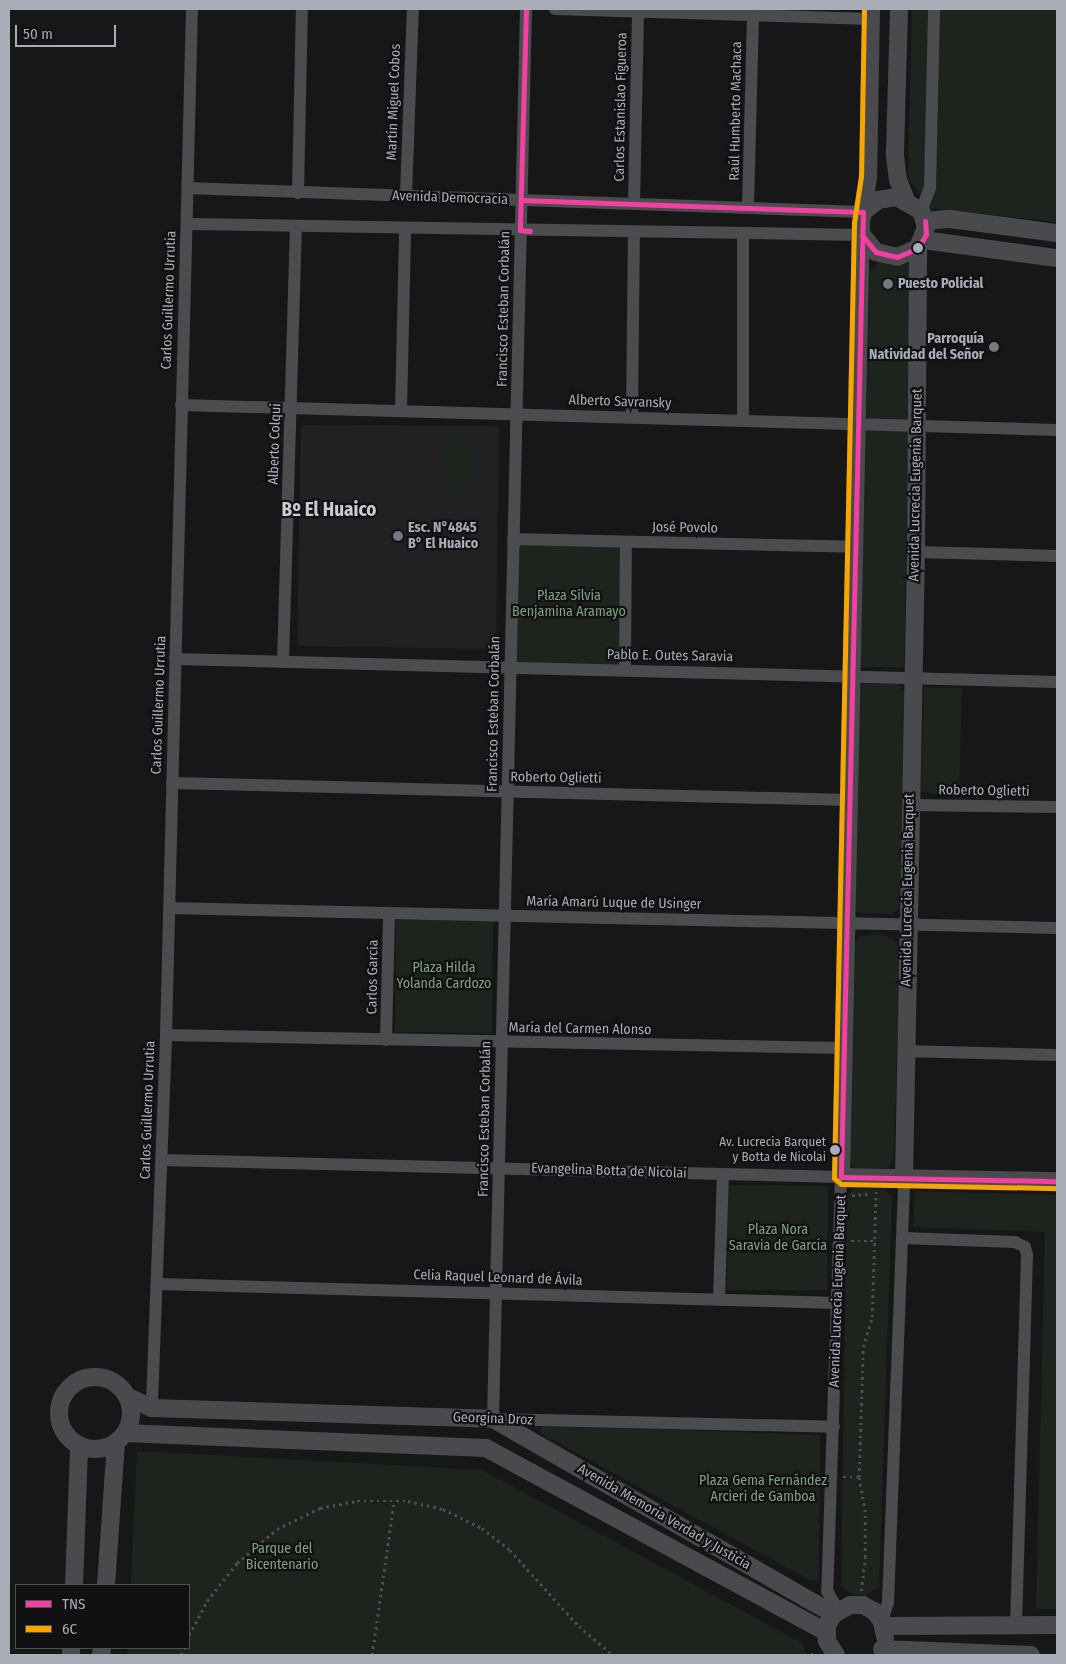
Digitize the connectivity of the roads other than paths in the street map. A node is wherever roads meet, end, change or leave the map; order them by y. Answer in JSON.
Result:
{"nodes":[{"id":1,"x":192,"y":9,"type":"edge"},
{"id":2,"x":302,"y":9,"type":"edge"},
{"id":3,"x":412,"y":9,"type":"edge"},
{"id":4,"x":526,"y":9,"type":"edge"},
{"id":5,"x":555,"y":9,"type":"edge"},
{"id":6,"x":899,"y":9,"type":"edge"},
{"id":7,"x":934,"y":9,"type":"edge"},
{"id":8,"x":638,"y":12,"type":"junction"},
{"id":9,"x":871,"y":14,"type":"edge"},
{"id":10,"x":753,"y":16,"type":"junction"},
{"id":11,"x":188,"y":188,"type":"junction"},
{"id":12,"x":298,"y":193,"type":"junction"},
{"id":13,"x":406,"y":196,"type":"junction"},
{"id":14,"x":521,"y":200,"type":"junction"},
{"id":15,"x":906,"y":200,"type":"junction"},
{"id":16,"x":634,"y":204,"type":"junction"},
{"id":17,"x":748,"y":207,"type":"junction"},
{"id":18,"x":863,"y":212,"type":"junction"},
{"id":19,"x":923,"y":216,"type":"junction"},
{"id":20,"x":187,"y":224,"type":"junction"},
{"id":21,"x":296,"y":227,"type":"junction"},
{"id":22,"x":405,"y":228,"type":"junction"},
{"id":23,"x":520,"y":230,"type":"junction"},
{"id":24,"x":634,"y":232,"type":"junction"},
{"id":25,"x":1057,"y":233,"type":"edge"},
{"id":26,"x":743,"y":234,"type":"junction"},
{"id":27,"x":862,"y":235,"type":"junction"},
{"id":28,"x":920,"y":244,"type":"junction"},
{"id":29,"x":1057,"y":258,"type":"edge"},
{"id":30,"x":181,"y":404,"type":"junction"},
{"id":31,"x":292,"y":408,"type":"junction"},
{"id":32,"x":401,"y":411,"type":"junction"},
{"id":33,"x":516,"y":414,"type":"junction"},
{"id":34,"x":632,"y":417,"type":"junction"},
{"id":35,"x":743,"y":420,"type":"junction"},
{"id":36,"x":857,"y":423,"type":"junction"},
{"id":37,"x":918,"y":426,"type":"junction"},
{"id":38,"x":1057,"y":430,"type":"edge"},
{"id":39,"x":513,"y":539,"type":"junction"},
{"id":40,"x":626,"y":542,"type":"junction"},
{"id":41,"x":855,"y":547,"type":"junction"},
{"id":42,"x":916,"y":552,"type":"junction"},
{"id":43,"x":1057,"y":556,"type":"edge"},
{"id":44,"x":175,"y":659,"type":"junction"},
{"id":45,"x":283,"y":662,"type":"junction"},
{"id":46,"x":510,"y":667,"type":"junction"},
{"id":47,"x":624,"y":670,"type":"junction"},
{"id":48,"x":852,"y":675,"type":"junction"},
{"id":49,"x":913,"y":677,"type":"junction"},
{"id":50,"x":1057,"y":682,"type":"edge"},
{"id":51,"x":172,"y":783,"type":"junction"},
{"id":52,"x":507,"y":792,"type":"junction"},
{"id":53,"x":850,"y":800,"type":"junction"},
{"id":54,"x":910,"y":805,"type":"junction"},
{"id":55,"x":1057,"y":807,"type":"edge"},
{"id":56,"x":169,"y":908,"type":"junction"},
{"id":57,"x":389,"y":915,"type":"junction"},
{"id":58,"x":504,"y":916,"type":"junction"},
{"id":59,"x":848,"y":924,"type":"junction"},
{"id":60,"x":908,"y":924,"type":"junction"},
{"id":61,"x":1057,"y":928,"type":"edge"},
{"id":62,"x":166,"y":1035,"type":"junction"},
{"id":63,"x":386,"y":1040,"type":"junction"},
{"id":64,"x":502,"y":1042,"type":"junction"},
{"id":65,"x":844,"y":1048,"type":"junction"},
{"id":66,"x":905,"y":1052,"type":"junction"},
{"id":67,"x":1057,"y":1055,"type":"edge"},
{"id":68,"x":162,"y":1160,"type":"junction"},
{"id":69,"x":500,"y":1168,"type":"junction"},
{"id":70,"x":724,"y":1174,"type":"junction"},
{"id":71,"x":841,"y":1177,"type":"junction"},
{"id":72,"x":904,"y":1178,"type":"junction"},
{"id":73,"x":1057,"y":1181,"type":"edge"},
{"id":74,"x":902,"y":1238,"type":"junction"},
{"id":75,"x":158,"y":1284,"type":"junction"},
{"id":76,"x":496,"y":1294,"type":"junction"},
{"id":77,"x":719,"y":1299,"type":"junction"},
{"id":78,"x":837,"y":1303,"type":"junction"},
{"id":79,"x":128,"y":1397,"type":"junction"},
{"id":80,"x":152,"y":1405,"type":"junction"},
{"id":81,"x":493,"y":1419,"type":"junction"},
{"id":82,"x":834,"y":1427,"type":"junction"},
{"id":83,"x":121,"y":1438,"type":"junction"},
{"id":84,"x":79,"y":1446,"type":"junction"},
{"id":85,"x":486,"y":1448,"type":"joint"},
{"id":86,"x":74,"y":1584,"type":"edge"},
{"id":87,"x":106,"y":1584,"type":"edge"},
{"id":88,"x":836,"y":1612,"type":"junction"},
{"id":89,"x":884,"y":1624,"type":"junction"},
{"id":90,"x":1016,"y":1624,"type":"junction"},
{"id":91,"x":1057,"y":1625,"type":"edge"},
{"id":92,"x":826,"y":1632,"type":"junction"},
{"id":93,"x":879,"y":1652,"type":"edge"},
{"id":94,"x":836,"y":1655,"type":"edge"},
{"id":95,"x":1031,"y":1655,"type":"edge"}],
"edges":[{"from":1,"to":11,"type":"street","name":"Carlos Guillermo Urrutia"},
{"from":2,"to":12,"type":"street"},
{"from":3,"to":13,"type":"street","name":"Martín Miguel Cobos"},
{"from":4,"to":14,"type":"street","name":"Francisco Esteban Corbalán"},
{"from":5,"to":8,"type":"street"},
{"from":6,"to":15,"type":"street"},
{"from":7,"to":19,"type":"street"},
{"from":8,"to":10,"type":"street"},
{"from":8,"to":16,"type":"street","name":"Carlos Estanislao Figueroa"},
{"from":9,"to":10,"type":"street"},
{"from":9,"to":18,"type":"street","name":"Avenida Lucrecia Eugenia Barquet"},
{"from":10,"to":17,"type":"street","name":"Raúl Humberto Machaca"},
{"from":11,"to":12,"type":"street","name":"Avenida Democracia"},
{"from":11,"to":20,"type":"street","name":"Carlos Guillermo Urrutia"},
{"from":12,"to":13,"type":"street","name":"Avenida Democracia"},
{"from":13,"to":14,"type":"street","name":"Avenida Democracia"},
{"from":14,"to":16,"type":"street","name":"Avenida Democracia"},
{"from":14,"to":23,"type":"street","name":"Francisco Esteban Corbalán"},
{"from":15,"to":18,"type":"street"},
{"from":15,"to":19,"type":"street"},
{"from":16,"to":17,"type":"street","name":"Avenida Democracia"},
{"from":17,"to":18,"type":"street","name":"Avenida Democracia"},
{"from":18,"to":27,"type":"street","name":"Avenida Lucrecia Eugenia Barquet"},
{"from":19,"to":25,"type":"street"},
{"from":19,"to":28,"type":"street"},
{"from":20,"to":21,"type":"street"},
{"from":20,"to":30,"type":"street","name":"Carlos Guillermo Urrutia"},
{"from":21,"to":22,"type":"street"},
{"from":21,"to":31,"type":"street","name":"Alberto Colqui"},
{"from":22,"to":23,"type":"street"},
{"from":22,"to":32,"type":"street"},
{"from":23,"to":24,"type":"street"},
{"from":23,"to":33,"type":"street","name":"Francisco Esteban Corbalán"},
{"from":24,"to":26,"type":"street"},
{"from":24,"to":34,"type":"street"},
{"from":26,"to":27,"type":"street"},
{"from":26,"to":35,"type":"street"},
{"from":27,"to":28,"type":"street"},
{"from":27,"to":36,"type":"street","name":"Avenida Lucrecia Eugenia Barquet"},
{"from":28,"to":29,"type":"street"},
{"from":28,"to":37,"type":"street","name":"Avenida Lucrecia Eugenia Barquet"},
{"from":30,"to":31,"type":"street","name":"Alberto Savransky"},
{"from":30,"to":44,"type":"street","name":"Carlos Guillermo Urrutia"},
{"from":31,"to":32,"type":"street","name":"Alberto Savransky"},
{"from":31,"to":45,"type":"street","name":"Alberto Colqui"},
{"from":32,"to":33,"type":"street","name":"Alberto Savransky"},
{"from":33,"to":34,"type":"street","name":"Alberto Savransky"},
{"from":33,"to":39,"type":"street","name":"Francisco Esteban Corbalán"},
{"from":34,"to":35,"type":"street","name":"Alberto Savransky"},
{"from":35,"to":36,"type":"street","name":"Alberto Savransky"},
{"from":36,"to":37,"type":"street","name":"Alberto Savransky"},
{"from":36,"to":41,"type":"street","name":"Avenida Lucrecia Eugenia Barquet"},
{"from":37,"to":38,"type":"street","name":"Alberto Savransky"},
{"from":37,"to":42,"type":"street","name":"Avenida Lucrecia Eugenia Barquet"},
{"from":39,"to":40,"type":"street","name":"José Povolo"},
{"from":39,"to":46,"type":"street","name":"Francisco Esteban Corbalán"},
{"from":40,"to":41,"type":"street","name":"José Povolo"},
{"from":40,"to":47,"type":"street"},
{"from":41,"to":48,"type":"street","name":"Avenida Lucrecia Eugenia Barquet"},
{"from":42,"to":43,"type":"street"},
{"from":42,"to":49,"type":"street","name":"Avenida Lucrecia Eugenia Barquet"},
{"from":44,"to":45,"type":"street","name":"Pablo E. Outes Saravia"},
{"from":44,"to":51,"type":"street","name":"Carlos Guillermo Urrutia"},
{"from":45,"to":46,"type":"street","name":"Pablo E. Outes Saravia"},
{"from":46,"to":47,"type":"street","name":"Pablo E. Outes Saravia"},
{"from":46,"to":52,"type":"street","name":"Francisco Esteban Corbalán"},
{"from":47,"to":48,"type":"street","name":"Pablo E. Outes Saravia"},
{"from":48,"to":49,"type":"street","name":"Pablo E. Outes Saravia"},
{"from":48,"to":53,"type":"street","name":"Avenida Lucrecia Eugenia Barquet"},
{"from":49,"to":50,"type":"street","name":"Pablo E. Outes Saravia"},
{"from":49,"to":54,"type":"street","name":"Avenida Lucrecia Eugenia Barquet"},
{"from":51,"to":52,"type":"street","name":"Roberto Oglietti"},
{"from":51,"to":56,"type":"street","name":"Carlos Guillermo Urrutia"},
{"from":52,"to":53,"type":"street","name":"Roberto Oglietti"},
{"from":52,"to":58,"type":"street","name":"Francisco Esteban Corbalán"},
{"from":53,"to":59,"type":"street","name":"Avenida Lucrecia Eugenia Barquet"},
{"from":54,"to":55,"type":"street","name":"Roberto Oglietti"},
{"from":54,"to":60,"type":"street","name":"Avenida Lucrecia Eugenia Barquet"},
{"from":56,"to":57,"type":"street","name":"María Amarú Luque de Usinger"},
{"from":56,"to":62,"type":"street","name":"Carlos Guillermo Urrutia"},
{"from":57,"to":58,"type":"street","name":"María Amarú Luque de Usinger"},
{"from":57,"to":63,"type":"street","name":"Carlos García"},
{"from":58,"to":59,"type":"street","name":"María Amarú Luque de Usinger"},
{"from":58,"to":64,"type":"street","name":"Francisco Esteban Corbalán"},
{"from":59,"to":60,"type":"street","name":"María Amarú Luque de Usinger"},
{"from":59,"to":65,"type":"street","name":"Avenida Lucrecia Eugenia Barquet"},
{"from":60,"to":61,"type":"street","name":"María Amarú Luque de Usinger"},
{"from":60,"to":66,"type":"street","name":"Avenida Lucrecia Eugenia Barquet"},
{"from":62,"to":63,"type":"street","name":"María del Carmen Alonso"},
{"from":62,"to":68,"type":"street","name":"Carlos Guillermo Urrutia"},
{"from":63,"to":64,"type":"street","name":"María del Carmen Alonso"},
{"from":64,"to":65,"type":"street","name":"María del Carmen Alonso"},
{"from":64,"to":69,"type":"street","name":"Francisco Esteban Corbalán"},
{"from":65,"to":71,"type":"street","name":"Avenida Lucrecia Eugenia Barquet"},
{"from":66,"to":67,"type":"street"},
{"from":66,"to":72,"type":"street","name":"Avenida Lucrecia Eugenia Barquet"},
{"from":68,"to":69,"type":"street","name":"Evangelina Botta de Nicolai"},
{"from":68,"to":75,"type":"street","name":"Carlos Guillermo Urrutia"},
{"from":69,"to":70,"type":"street","name":"Evangelina Botta de Nicolai"},
{"from":69,"to":76,"type":"street","name":"Francisco Esteban Corbalán"},
{"from":70,"to":71,"type":"street","name":"Evangelina Botta de Nicolai"},
{"from":70,"to":77,"type":"street"},
{"from":71,"to":72,"type":"street","name":"Evangelina Botta de Nicolai"},
{"from":71,"to":78,"type":"street","name":"Avenida Lucrecia Eugenia Barquet"},
{"from":72,"to":73,"type":"street","name":"Evangelina Botta de Nicolai"},
{"from":72,"to":74,"type":"street","name":"Avenida Lucrecia Eugenia Barquet"},
{"from":74,"to":89,"type":"street","name":"Avenida Lucrecia Eugenia Barquet"},
{"from":74,"to":90,"type":"street"},
{"from":75,"to":76,"type":"street","name":"Celia Raquel Leonard de Ávila"},
{"from":75,"to":80,"type":"street","name":"Carlos Guillermo Urrutia"},
{"from":76,"to":77,"type":"street","name":"Celia Raquel Leonard de Ávila"},
{"from":76,"to":81,"type":"street","name":"Francisco Esteban Corbalán"},
{"from":77,"to":78,"type":"street","name":"Celia Raquel Leonard de Ávila"},
{"from":78,"to":82,"type":"street","name":"Avenida Lucrecia Eugenia Barquet"},
{"from":79,"to":80,"type":"street","name":"Georgina Droz"},
{"from":79,"to":83,"type":"street"},
{"from":79,"to":84,"type":"street"},
{"from":80,"to":81,"type":"street","name":"Georgina Droz"},
{"from":81,"to":82,"type":"street","name":"Georgina Droz"},
{"from":81,"to":88,"type":"street","name":"Avenida Memoria Verdad y Justicia"},
{"from":82,"to":88,"type":"street","name":"Avenida Lucrecia Eugenia Barquet"},
{"from":83,"to":84,"type":"street"},
{"from":83,"to":85,"type":"street","name":"Georgina Droz"},
{"from":83,"to":87,"type":"street"},
{"from":84,"to":86,"type":"street"},
{"from":85,"to":92,"type":"street","name":"Avenida Memoria Verdad y Justicia"},
{"from":88,"to":89,"type":"street"},
{"from":88,"to":92,"type":"street"},
{"from":89,"to":90,"type":"street"},
{"from":89,"to":93,"type":"street"},
{"from":90,"to":91,"type":"street"},
{"from":92,"to":94,"type":"street"},
{"from":93,"to":95,"type":"street"}]}
